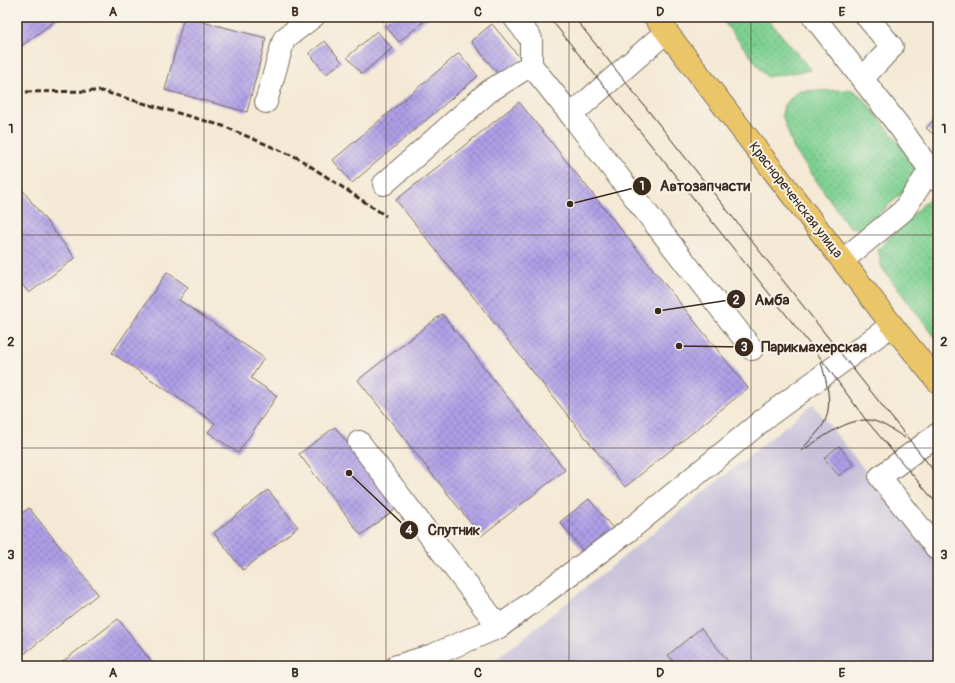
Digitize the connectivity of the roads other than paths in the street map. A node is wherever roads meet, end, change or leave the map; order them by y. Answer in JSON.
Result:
{"nodes":[{"id":1,"x":313,"y":17,"type":"edge"},
{"id":2,"x":514,"y":17,"type":"edge"},
{"id":3,"x":814,"y":17,"type":"edge"},
{"id":4,"x":867,"y":17,"type":"edge"},
{"id":5,"x":660,"y":25,"type":"edge"},
{"id":6,"x":531,"y":64,"type":"junction"},
{"id":7,"x":862,"y":79,"type":"junction"},
{"id":8,"x":266,"y":102,"type":"dead end"},
{"id":9,"x":571,"y":115,"type":"junction"},
{"id":10,"x":934,"y":176,"type":"edge"},
{"id":11,"x":384,"y":184,"type":"dead end"},
{"id":12,"x":843,"y":260,"type":"junction"},
{"id":13,"x":892,"y":325,"type":"junction"},
{"id":14,"x":752,"y":349,"type":"dead end"},
{"id":15,"x":938,"y":382,"type":"edge"},
{"id":16,"x":938,"y":434,"type":"edge"},
{"id":17,"x":359,"y":442,"type":"dead end"},
{"id":18,"x":938,"y":550,"type":"edge"},
{"id":19,"x":499,"y":627,"type":"junction"},
{"id":20,"x":396,"y":666,"type":"edge"}],
"edges":[{"from":1,"to":8,"type":"street"},
{"from":2,"to":6,"type":"street"},
{"from":3,"to":7,"type":"street"},
{"from":4,"to":7,"type":"street"},
{"from":5,"to":9,"type":"street"},
{"from":5,"to":12,"type":"main road","name":"Краснореченская улица"},
{"from":6,"to":9,"type":"street"},
{"from":6,"to":11,"type":"street"},
{"from":7,"to":10,"type":"street"},
{"from":9,"to":14,"type":"street"},
{"from":10,"to":12,"type":"street"},
{"from":12,"to":13,"type":"main road","name":"Краснореченская улица"},
{"from":13,"to":15,"type":"main road","name":"Краснореченская улица"},
{"from":13,"to":19,"type":"street"},
{"from":16,"to":18,"type":"street"},
{"from":17,"to":19,"type":"street"},
{"from":19,"to":20,"type":"street"}]}
